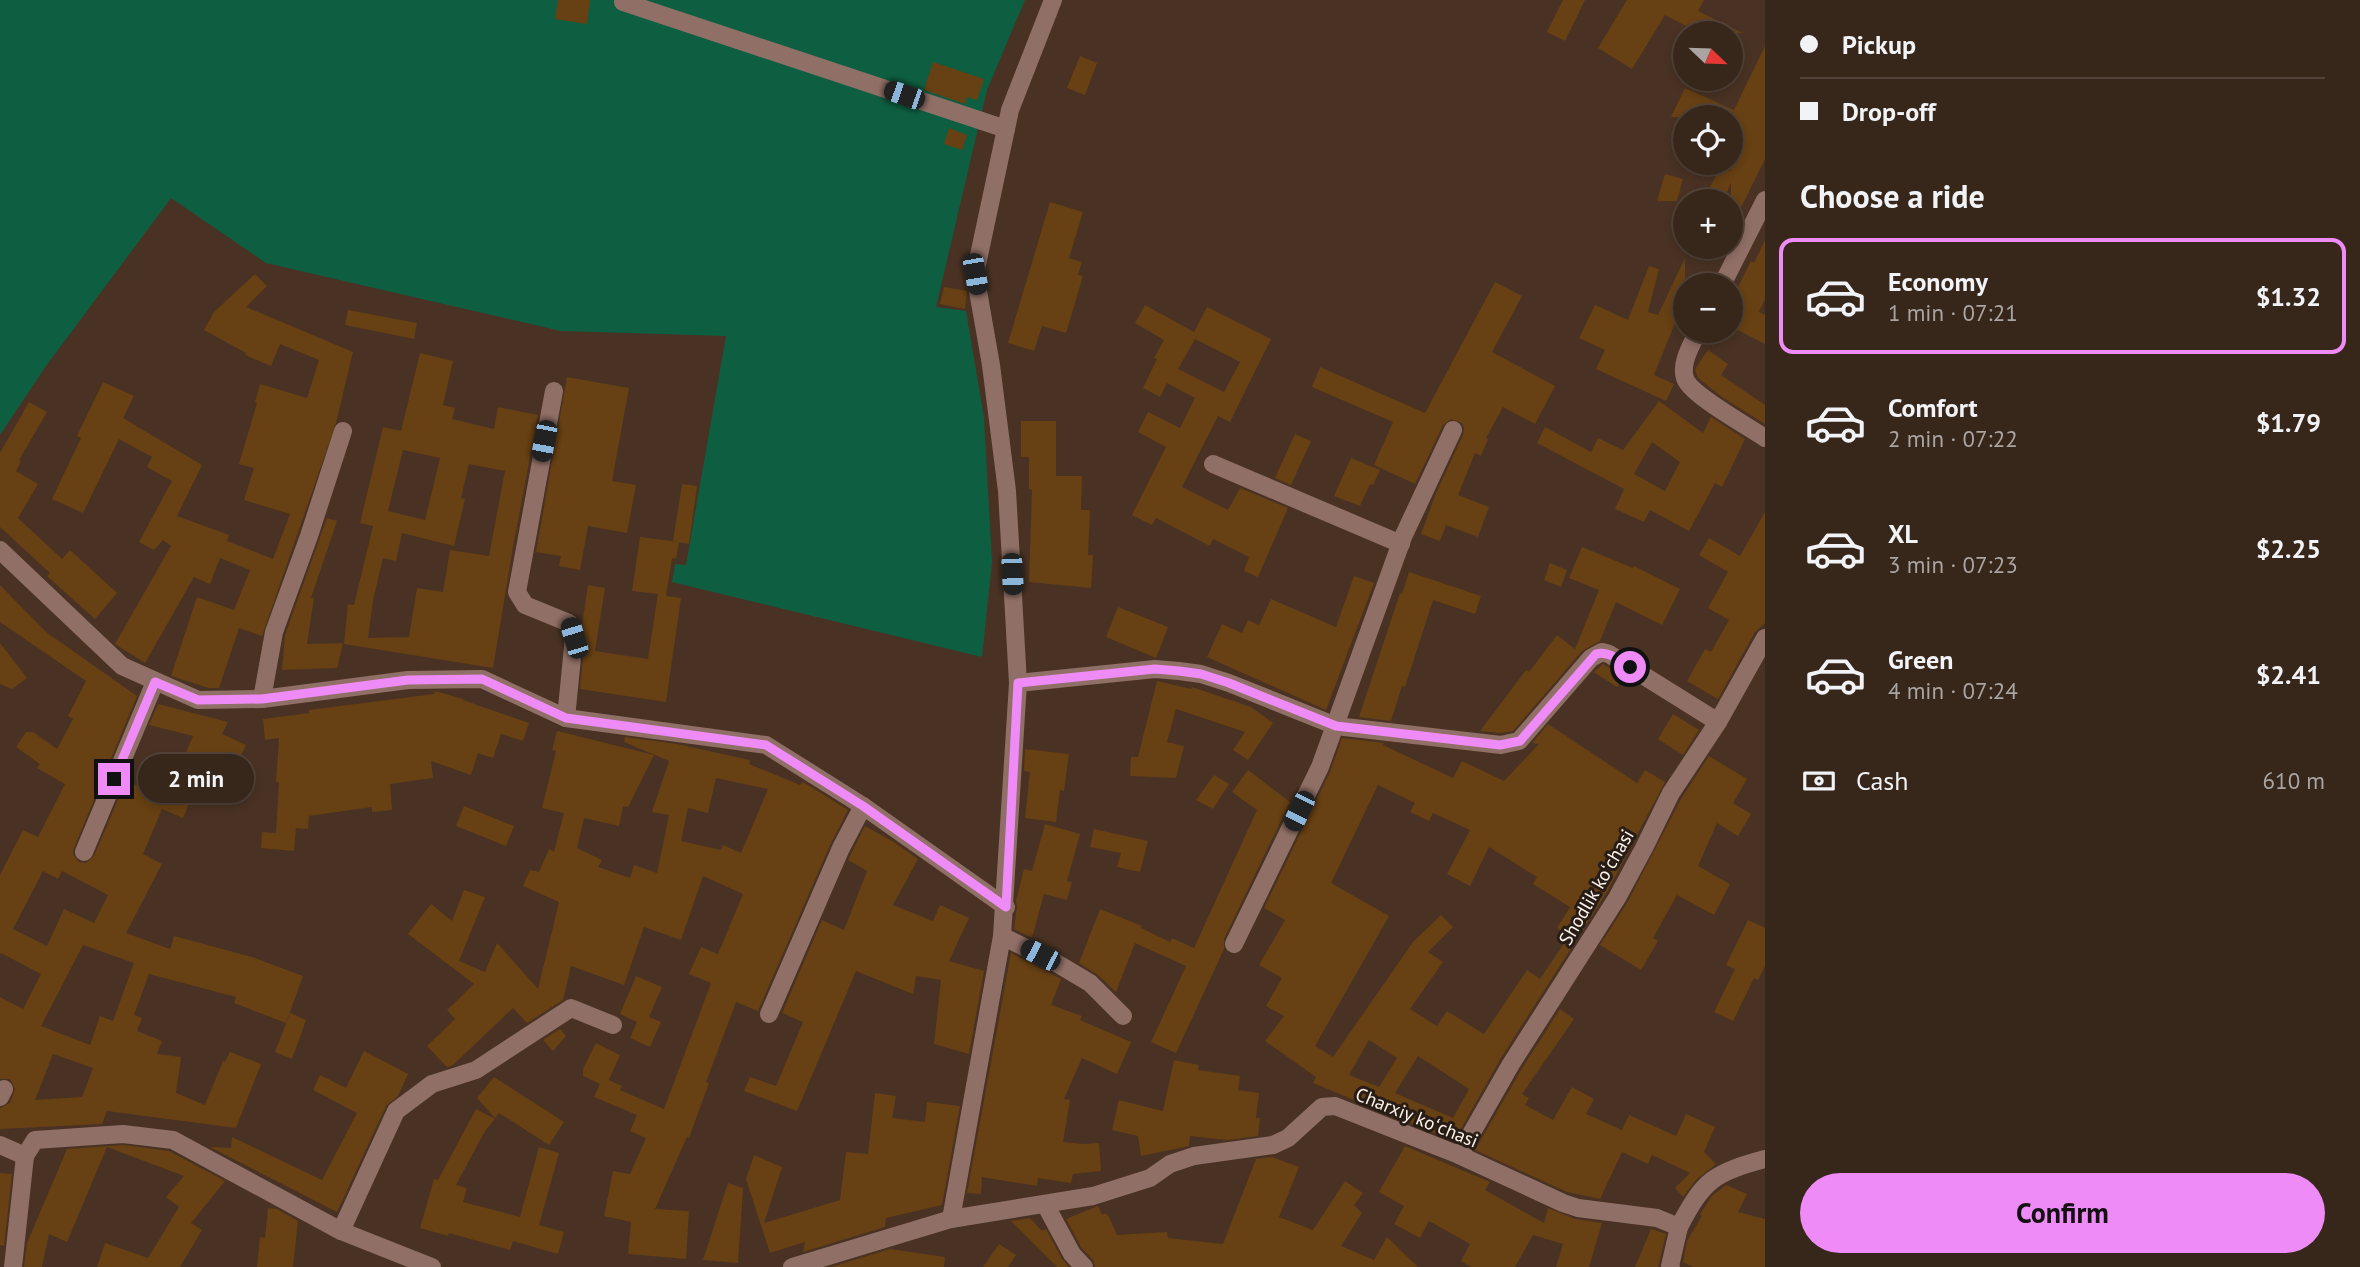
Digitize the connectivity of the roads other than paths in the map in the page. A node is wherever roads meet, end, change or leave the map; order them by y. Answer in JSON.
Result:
{"nodes":[{"id":1,"x":1053,"y":0,"type":"edge"},
{"id":2,"x":624,"y":2,"type":"dead end"},
{"id":3,"x":1006,"y":129,"type":"junction"},
{"id":4,"x":1765,"y":200,"type":"edge"},
{"id":5,"x":1727,"y":273,"type":"edge"},
{"id":6,"x":1693,"y":343,"type":"edge"},
{"id":7,"x":554,"y":391,"type":"dead end"},
{"id":8,"x":1453,"y":430,"type":"dead end"},
{"id":9,"x":343,"y":431,"type":"dead end"},
{"id":10,"x":1765,"y":438,"type":"edge"},
{"id":11,"x":1213,"y":464,"type":"dead end"},
{"id":12,"x":1401,"y":544,"type":"junction"},
{"id":13,"x":0,"y":550,"type":"edge"},
{"id":14,"x":1765,"y":638,"type":"edge"},
{"id":15,"x":155,"y":682,"type":"junction"},
{"id":16,"x":1018,"y":683,"type":"junction"},
{"id":17,"x":262,"y":699,"type":"junction"},
{"id":18,"x":566,"y":718,"type":"junction"},
{"id":19,"x":1718,"y":722,"type":"junction"},
{"id":20,"x":1336,"y":726,"type":"junction"},
{"id":21,"x":863,"y":806,"type":"junction"},
{"id":22,"x":84,"y":852,"type":"dead end"},
{"id":23,"x":1006,"y":907,"type":"junction"},
{"id":24,"x":1002,"y":936,"type":"junction"},
{"id":25,"x":1234,"y":944,"type":"dead end"},
{"id":26,"x":769,"y":1014,"type":"dead end"},
{"id":27,"x":1123,"y":1016,"type":"dead end"},
{"id":28,"x":613,"y":1025,"type":"dead end"},
{"id":29,"x":0,"y":1145,"type":"edge"},
{"id":30,"x":1459,"y":1155,"type":"junction"},
{"id":31,"x":25,"y":1156,"type":"junction"},
{"id":32,"x":1765,"y":1159,"type":"edge"},
{"id":33,"x":1045,"y":1204,"type":"junction"},
{"id":34,"x":951,"y":1219,"type":"junction"},
{"id":35,"x":1679,"y":1227,"type":"junction"},
{"id":36,"x":341,"y":1231,"type":"junction"},
{"id":37,"x":13,"y":1267,"type":"edge"},
{"id":38,"x":432,"y":1267,"type":"edge"},
{"id":39,"x":792,"y":1267,"type":"edge"},
{"id":40,"x":1084,"y":1267,"type":"edge"},
{"id":41,"x":1670,"y":1267,"type":"edge"}],
"edges":[{"from":1,"to":3,"type":"street"},
{"from":2,"to":3,"type":"street"},
{"from":3,"to":16,"type":"street"},
{"from":4,"to":5,"type":"street"},
{"from":6,"to":10,"type":"street"},
{"from":7,"to":18,"type":"street"},
{"from":8,"to":12,"type":"street"},
{"from":9,"to":17,"type":"street"},
{"from":11,"to":12,"type":"street"},
{"from":12,"to":20,"type":"street"},
{"from":13,"to":15,"type":"street"},
{"from":14,"to":19,"type":"street","name":"Shodlik koʻchasi"},
{"from":15,"to":17,"type":"street"},
{"from":15,"to":22,"type":"street"},
{"from":16,"to":20,"type":"street"},
{"from":16,"to":23,"type":"street"},
{"from":17,"to":18,"type":"street"},
{"from":18,"to":21,"type":"street"},
{"from":19,"to":20,"type":"street"},
{"from":19,"to":30,"type":"street","name":"Shodlik koʻchasi"},
{"from":20,"to":25,"type":"street"},
{"from":21,"to":23,"type":"street"},
{"from":21,"to":26,"type":"street"},
{"from":23,"to":24,"type":"street"},
{"from":24,"to":27,"type":"street"},
{"from":24,"to":34,"type":"street"},
{"from":28,"to":36,"type":"street"},
{"from":29,"to":31,"type":"street"},
{"from":30,"to":33,"type":"street","name":"Charxiy koʻchasi"},
{"from":30,"to":35,"type":"street","name":"Charxiy koʻchasi"},
{"from":31,"to":36,"type":"street"},
{"from":31,"to":37,"type":"street"},
{"from":32,"to":35,"type":"street"},
{"from":33,"to":34,"type":"street","name":"Charxiy koʻchasi"},
{"from":33,"to":40,"type":"street"},
{"from":34,"to":39,"type":"street","name":"Charxiy koʻchasi"},
{"from":35,"to":41,"type":"street"},
{"from":36,"to":38,"type":"street"}]}
